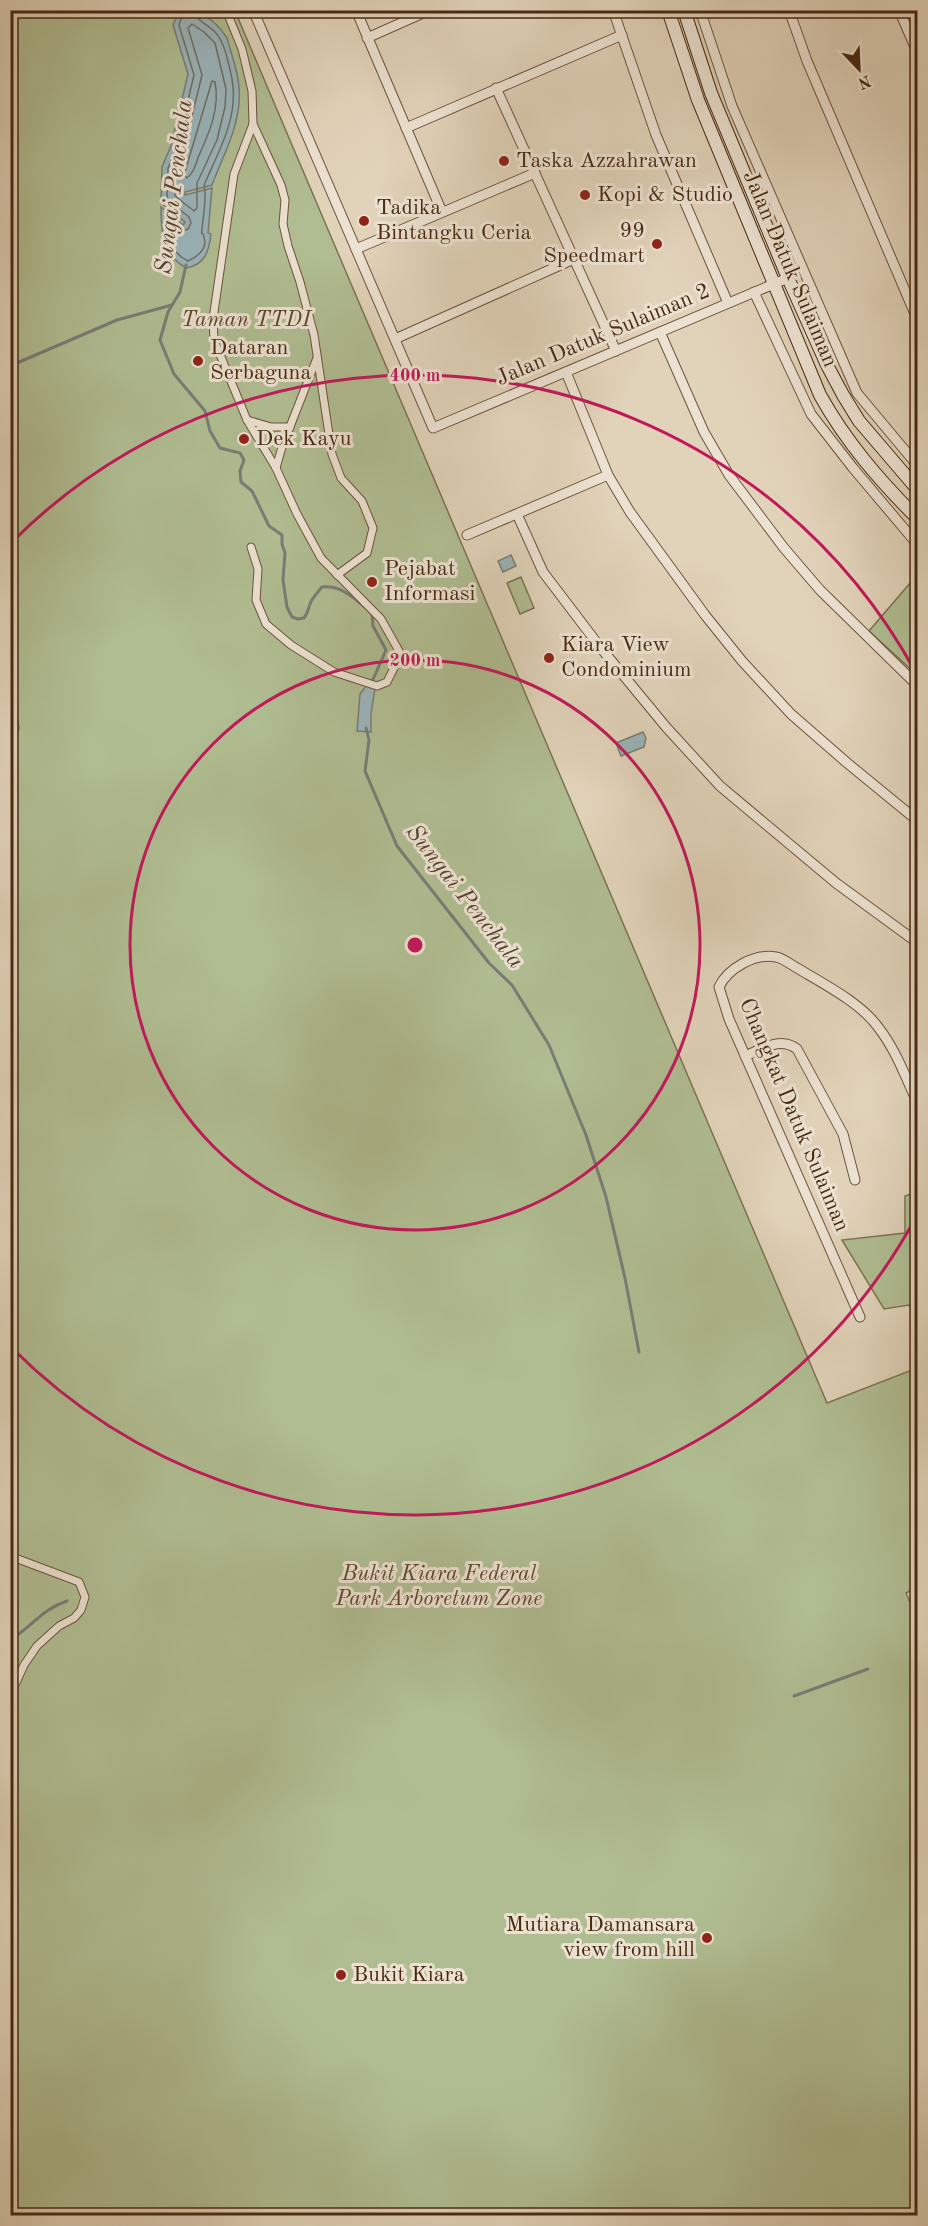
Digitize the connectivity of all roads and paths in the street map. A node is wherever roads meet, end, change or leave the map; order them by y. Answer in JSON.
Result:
{"nodes":[{"id":1,"x":226,"y":10,"type":"edge"},
{"id":2,"x":253,"y":10,"type":"edge"},
{"id":3,"x":356,"y":10,"type":"edge"},
{"id":4,"x":430,"y":10,"type":"edge"},
{"id":5,"x":613,"y":10,"type":"edge"},
{"id":6,"x":668,"y":10,"type":"edge"},
{"id":7,"x":684,"y":10,"type":"edge"},
{"id":8,"x":700,"y":10,"type":"edge"},
{"id":9,"x":789,"y":10,"type":"edge"},
{"id":10,"x":899,"y":10,"type":"edge"},
{"id":11,"x":707,"y":34,"type":"junction"},
{"id":12,"x":622,"y":35,"type":"junction"},
{"id":13,"x":367,"y":38,"type":"junction"},
{"id":14,"x":693,"y":40,"type":"junction"},
{"id":15,"x":918,"y":54,"type":"edge"},
{"id":16,"x":496,"y":88,"type":"junction"},
{"id":17,"x":253,"y":124,"type":"junction"},
{"id":18,"x":406,"y":128,"type":"junction"},
{"id":19,"x":535,"y":173,"type":"junction"},
{"id":20,"x":441,"y":212,"type":"junction"},
{"id":21,"x":356,"y":249,"type":"junction"},
{"id":22,"x":574,"y":259,"type":"junction"},
{"id":23,"x":788,"y":278,"type":"junction"},
{"id":24,"x":773,"y":284,"type":"junction"},
{"id":25,"x":754,"y":292,"type":"junction"},
{"id":26,"x":728,"y":303,"type":"junction"},
{"id":27,"x":918,"y":321,"type":"edge"},
{"id":28,"x":660,"y":332,"type":"junction"},
{"id":29,"x":394,"y":339,"type":"junction"},
{"id":30,"x":616,"y":351,"type":"junction"},
{"id":31,"x":317,"y":356,"type":"junction"},
{"id":32,"x":566,"y":372,"type":"junction"},
{"id":33,"x":247,"y":420,"type":"junction"},
{"id":34,"x":290,"y":427,"type":"junction"},
{"id":35,"x":896,"y":465,"type":"junction"},
{"id":36,"x":918,"y":466,"type":"edge"},
{"id":37,"x":276,"y":468,"type":"junction"},
{"id":38,"x":608,"y":475,"type":"junction"},
{"id":39,"x":918,"y":490,"type":"edge"},
{"id":40,"x":900,"y":501,"type":"junction"},
{"id":41,"x":517,"y":514,"type":"junction"},
{"id":42,"x":918,"y":519,"type":"edge"},
{"id":43,"x":467,"y":535,"type":"dead end"},
{"id":44,"x":918,"y":545,"type":"edge"},
{"id":45,"x":251,"y":547,"type":"dead end"},
{"id":46,"x":337,"y":575,"type":"junction"},
{"id":47,"x":918,"y":686,"type":"edge"},
{"id":48,"x":10,"y":696,"type":"edge"},
{"id":49,"x":10,"y":745,"type":"edge"},
{"id":50,"x":918,"y":821,"type":"edge"},
{"id":51,"x":918,"y":943,"type":"edge"},
{"id":52,"x":745,"y":1056,"type":"junction"},
{"id":53,"x":918,"y":1104,"type":"edge"},
{"id":54,"x":855,"y":1180,"type":"dead end"},
{"id":55,"x":860,"y":1317,"type":"dead end"},
{"id":56,"x":10,"y":1556,"type":"edge"},
{"id":57,"x":10,"y":1696,"type":"edge"}],
"edges":[{"from":1,"to":17,"type":"street"},
{"from":2,"to":21,"type":"street"},
{"from":3,"to":13,"type":"street"},
{"from":4,"to":13,"type":"street"},
{"from":5,"to":12,"type":"street"},
{"from":6,"to":24,"type":"main road","name":"Jalan Datuk Sulaiman"},
{"from":7,"to":14,"type":"main road","name":"Jalan Datuk Sulaiman"},
{"from":8,"to":11,"type":"street","name":"Jalan Datuk Sulaiman"},
{"from":9,"to":27,"type":"street"},
{"from":10,"to":15,"type":"street"},
{"from":11,"to":14,"type":"street"},
{"from":11,"to":36,"type":"street","name":"Jalan Datuk Sulaiman"},
{"from":12,"to":16,"type":"street"},
{"from":12,"to":26,"type":"street"},
{"from":13,"to":18,"type":"street"},
{"from":14,"to":23,"type":"main road","name":"Jalan Datuk Sulaiman"},
{"from":16,"to":18,"type":"street"},
{"from":16,"to":19,"type":"street"},
{"from":17,"to":31,"type":"street"},
{"from":17,"to":33,"type":"street"},
{"from":18,"to":20,"type":"street"},
{"from":19,"to":20,"type":"street"},
{"from":19,"to":22,"type":"street"},
{"from":20,"to":21,"type":"street"},
{"from":21,"to":29,"type":"street"},
{"from":22,"to":29,"type":"street"},
{"from":22,"to":30,"type":"street"},
{"from":23,"to":24,"type":"street","name":"Jalan Datuk Sulaiman 2"},
{"from":23,"to":35,"type":"main road","name":"Jalan Datuk Sulaiman"},
{"from":24,"to":25,"type":"street","name":"Jalan Datuk Sulaiman 2"},
{"from":24,"to":40,"type":"main road","name":"Jalan Datuk Sulaiman"},
{"from":25,"to":26,"type":"street","name":"Jalan Datuk Sulaiman 2"},
{"from":25,"to":44,"type":"street","name":"Jalan Datuk Sulaiman"},
{"from":26,"to":28,"type":"street","name":"Jalan Datuk Sulaiman 2"},
{"from":28,"to":30,"type":"street","name":"Jalan Datuk Sulaiman 2"},
{"from":28,"to":47,"type":"street"},
{"from":29,"to":32,"type":"street","name":"Jalan Datuk Sulaiman 2"},
{"from":30,"to":32,"type":"street","name":"Jalan Datuk Sulaiman 2"},
{"from":31,"to":34,"type":"street"},
{"from":31,"to":46,"type":"street"},
{"from":32,"to":38,"type":"street"},
{"from":33,"to":34,"type":"street"},
{"from":33,"to":37,"type":"street"},
{"from":34,"to":37,"type":"street"},
{"from":35,"to":39,"type":"main road","name":"Jalan Datuk Sulaiman"},
{"from":35,"to":40,"type":"main road"},
{"from":37,"to":46,"type":"street"},
{"from":38,"to":41,"type":"street"},
{"from":38,"to":50,"type":"street"},
{"from":40,"to":42,"type":"main road","name":"Jalan Datuk Sulaiman"},
{"from":41,"to":43,"type":"street"},
{"from":41,"to":51,"type":"street"},
{"from":45,"to":46,"type":"street"},
{"from":48,"to":49,"type":"street"},
{"from":52,"to":53,"type":"street","name":"Changkat Datuk Sulaiman"},
{"from":52,"to":54,"type":"street"},
{"from":52,"to":55,"type":"street","name":"Changkat Datuk Sulaiman"},
{"from":56,"to":57,"type":"street"}]}
